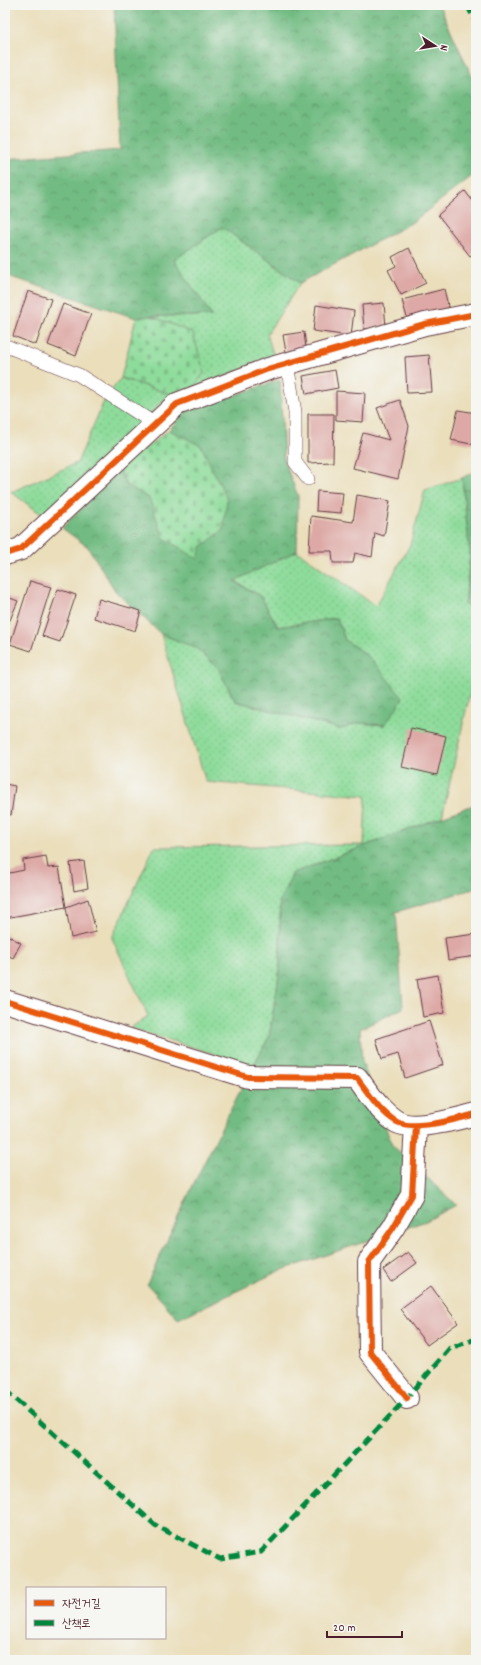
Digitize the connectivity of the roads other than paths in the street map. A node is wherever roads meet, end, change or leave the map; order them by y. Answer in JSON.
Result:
{"nodes":[{"id":1,"x":476,"y":314,"type":"edge"},
{"id":2,"x":6,"y":346,"type":"edge"},
{"id":3,"x":287,"y":364,"type":"junction"},
{"id":4,"x":155,"y":424,"type":"junction"},
{"id":5,"x":308,"y":479,"type":"dead end"},
{"id":6,"x":5,"y":554,"type":"edge"},
{"id":7,"x":5,"y":1000,"type":"edge"},
{"id":8,"x":476,"y":1114,"type":"edge"},
{"id":9,"x":416,"y":1126,"type":"junction"},
{"id":10,"x":407,"y":1398,"type":"dead end"}],
"edges":[{"from":1,"to":3,"type":"street"},
{"from":2,"to":4,"type":"lane"},
{"from":3,"to":4,"type":"street"},
{"from":3,"to":5,"type":"lane"},
{"from":4,"to":6,"type":"street"},
{"from":7,"to":9,"type":"street"},
{"from":8,"to":9,"type":"street"},
{"from":9,"to":10,"type":"street"}]}
